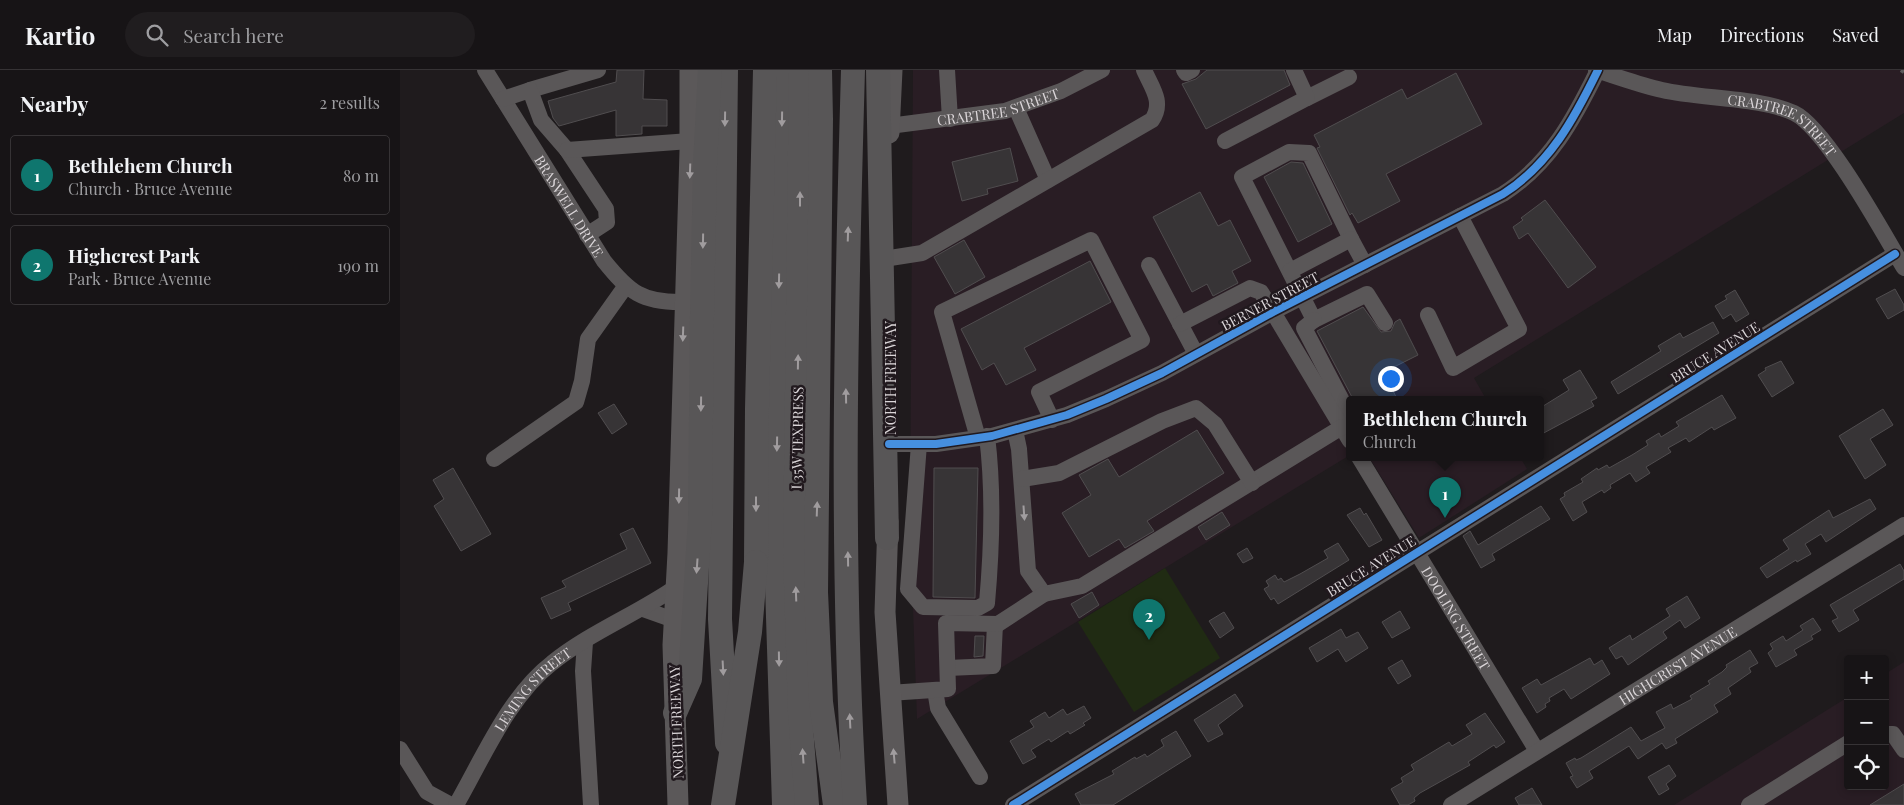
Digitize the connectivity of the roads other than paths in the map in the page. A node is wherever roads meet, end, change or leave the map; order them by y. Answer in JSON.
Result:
{"nodes":[{"id":1,"x":485,"y":70,"type":"edge"},
{"id":2,"x":598,"y":70,"type":"edge"},
{"id":3,"x":690,"y":70,"type":"edge"},
{"id":4,"x":710,"y":70,"type":"edge"},
{"id":5,"x":726,"y":70,"type":"edge"},
{"id":6,"x":765,"y":70,"type":"edge"},
{"id":7,"x":782,"y":70,"type":"edge"},
{"id":8,"x":801,"y":70,"type":"edge"},
{"id":9,"x":820,"y":70,"type":"edge"},
{"id":10,"x":853,"y":70,"type":"edge"},
{"id":11,"x":878,"y":70,"type":"edge"},
{"id":12,"x":892,"y":70,"type":"edge"},
{"id":13,"x":947,"y":70,"type":"edge"},
{"id":14,"x":1102,"y":70,"type":"edge"},
{"id":15,"x":1144,"y":70,"type":"edge"},
{"id":16,"x":1184,"y":70,"type":"edge"},
{"id":17,"x":1192,"y":70,"type":"edge"},
{"id":18,"x":1294,"y":70,"type":"edge"},
{"id":19,"x":1597,"y":70,"type":"edge"},
{"id":20,"x":1348,"y":77,"type":"dead end"},
{"id":21,"x":530,"y":90,"type":"junction"},
{"id":22,"x":1307,"y":98,"type":"junction"},
{"id":23,"x":503,"y":99,"type":"junction"},
{"id":24,"x":1016,"y":108,"type":"junction"},
{"id":25,"x":950,"y":119,"type":"junction"},
{"id":26,"x":890,"y":126,"type":"junction"},
{"id":27,"x":690,"y":141,"type":"junction"},
{"id":28,"x":1225,"y":141,"type":"dead end"},
{"id":29,"x":567,"y":150,"type":"junction"},
{"id":30,"x":1048,"y":180,"type":"junction"},
{"id":31,"x":1460,"y":216,"type":"junction"},
{"id":32,"x":587,"y":235,"type":"junction"},
{"id":33,"x":1352,"y":239,"type":"junction"},
{"id":34,"x":890,"y":258,"type":"junction"},
{"id":35,"x":1900,"y":261,"type":"edge"},
{"id":36,"x":1149,"y":265,"type":"dead end"},
{"id":37,"x":1360,"y":268,"type":"junction"},
{"id":38,"x":1290,"y":271,"type":"junction"},
{"id":39,"x":1324,"y":286,"type":"junction"},
{"id":40,"x":625,"y":287,"type":"junction"},
{"id":41,"x":1367,"y":294,"type":"junction"},
{"id":42,"x":1304,"y":297,"type":"junction"},
{"id":43,"x":684,"y":302,"type":"junction"},
{"id":44,"x":1336,"y":309,"type":"junction"},
{"id":45,"x":1273,"y":312,"type":"junction"},
{"id":46,"x":1428,"y":315,"type":"dead end"},
{"id":47,"x":1314,"y":320,"type":"junction"},
{"id":48,"x":1385,"y":323,"type":"dead end"},
{"id":49,"x":1180,"y":324,"type":"junction"},
{"id":50,"x":1196,"y":354,"type":"junction"},
{"id":51,"x":1052,"y":420,"type":"junction"},
{"id":52,"x":1346,"y":426,"type":"edge"},
{"id":53,"x":1346,"y":426,"type":"edge"},
{"id":54,"x":1346,"y":429,"type":"edge"},
{"id":55,"x":1015,"y":430,"type":"junction"},
{"id":56,"x":983,"y":437,"type":"junction"},
{"id":57,"x":889,"y":444,"type":"junction"},
{"id":58,"x":919,"y":444,"type":"junction"},
{"id":59,"x":494,"y":459,"type":"dead end"},
{"id":60,"x":1362,"y":461,"type":"edge"},
{"id":61,"x":1022,"y":479,"type":"junction"},
{"id":62,"x":1252,"y":483,"type":"junction"},
{"id":63,"x":1904,"y":526,"type":"edge"},
{"id":64,"x":887,"y":538,"type":"junction"},
{"id":65,"x":1417,"y":552,"type":"junction"},
{"id":66,"x":676,"y":587,"type":"junction"},
{"id":67,"x":1044,"y":594,"type":"junction"},
{"id":68,"x":643,"y":609,"type":"junction"},
{"id":69,"x":674,"y":620,"type":"junction"},
{"id":70,"x":994,"y":624,"type":"junction"},
{"id":71,"x":585,"y":642,"type":"junction"},
{"id":72,"x":948,"y":668,"type":"junction"},
{"id":73,"x":936,"y":690,"type":"junction"},
{"id":74,"x":889,"y":692,"type":"junction"},
{"id":75,"x":675,"y":713,"type":"junction"},
{"id":76,"x":1889,"y":734,"type":"edge"},
{"id":77,"x":1845,"y":745,"type":"edge"},
{"id":78,"x":400,"y":749,"type":"edge"},
{"id":79,"x":1904,"y":750,"type":"edge"},
{"id":80,"x":1537,"y":751,"type":"junction"},
{"id":81,"x":980,"y":777,"type":"dead end"},
{"id":82,"x":423,"y":799,"type":"edge"},
{"id":83,"x":451,"y":805,"type":"edge"},
{"id":84,"x":456,"y":805,"type":"edge"},
{"id":85,"x":591,"y":805,"type":"edge"},
{"id":86,"x":678,"y":805,"type":"edge"},
{"id":87,"x":723,"y":805,"type":"edge"},
{"id":88,"x":731,"y":805,"type":"edge"},
{"id":89,"x":784,"y":805,"type":"edge"},
{"id":90,"x":807,"y":805,"type":"edge"},
{"id":91,"x":835,"y":805,"type":"edge"},
{"id":92,"x":855,"y":805,"type":"edge"},
{"id":93,"x":898,"y":805,"type":"edge"},
{"id":94,"x":1013,"y":805,"type":"edge"},
{"id":95,"x":1451,"y":805,"type":"edge"},
{"id":96,"x":1749,"y":805,"type":"edge"}],
"edges":[{"from":1,"to":23,"type":"street","name":"BRASWELL DRIVE"},
{"from":2,"to":21,"type":"street"},
{"from":3,"to":27,"type":"main road","name":"NORTH FREEWAY"},
{"from":4,"to":75,"type":"highway","one_way":true},
{"from":5,"to":88,"type":"highway","one_way":true},
{"from":6,"to":87,"type":"highway","one_way":true,"bridge":true},
{"from":7,"to":89,"type":"highway","name":"I 35W TEXPRESS","one_way":true},
{"from":90,"to":8,"type":"highway","name":"I 35W TEXPRESS","one_way":true},
{"from":91,"to":9,"type":"highway","one_way":true},
{"from":92,"to":10,"type":"highway","one_way":true},
{"from":11,"to":64,"type":"highway"},
{"from":12,"to":26,"type":"main road","name":"NORTH FREEWAY"},
{"from":13,"to":25,"type":"street"},
{"from":14,"to":24,"type":"street","name":"CRABTREE STREET"},
{"from":15,"to":30,"type":"street"},
{"from":16,"to":17,"type":"street"},
{"from":18,"to":22,"type":"street"},
{"from":19,"to":31,"type":"street","name":"BERNER STREET"},
{"from":19,"to":35,"type":"street","name":"CRABTREE STREET"},
{"from":20,"to":22,"type":"street"},
{"from":21,"to":23,"type":"street"},
{"from":21,"to":29,"type":"street"},
{"from":22,"to":28,"type":"street"},
{"from":23,"to":32,"type":"street","name":"BRASWELL DRIVE"},
{"from":24,"to":25,"type":"street","name":"CRABTREE STREET"},
{"from":24,"to":30,"type":"street"},
{"from":25,"to":26,"type":"street","name":"CRABTREE STREET"},
{"from":26,"to":34,"type":"main road","name":"NORTH FREEWAY"},
{"from":27,"to":29,"type":"street"},
{"from":27,"to":43,"type":"main road","name":"NORTH FREEWAY","one_way":true},
{"from":29,"to":32,"type":"street"},
{"from":30,"to":34,"type":"street"},
{"from":31,"to":37,"type":"street","name":"BERNER STREET"},
{"from":31,"to":46,"type":"street"},
{"from":32,"to":40,"type":"street","name":"BRASWELL DRIVE"},
{"from":33,"to":37,"type":"street"},
{"from":33,"to":38,"type":"street"},
{"from":33,"to":38,"type":"street"},
{"from":34,"to":57,"type":"main road","name":"NORTH FREEWAY"},
{"from":35,"to":65,"type":"street","name":"BRUCE AVENUE"},
{"from":36,"to":49,"type":"street"},
{"from":37,"to":39,"type":"street","name":"BERNER STREET"},
{"from":37,"to":41,"type":"street"},
{"from":38,"to":42,"type":"street"},
{"from":39,"to":42,"type":"street","name":"BERNER STREET"},
{"from":39,"to":44,"type":"street"},
{"from":40,"to":43,"type":"street","name":"BRASWELL DRIVE"},
{"from":40,"to":59,"type":"street"},
{"from":41,"to":44,"type":"street"},
{"from":41,"to":48,"type":"street"},
{"from":42,"to":45,"type":"street","name":"BERNER STREET"},
{"from":42,"to":47,"type":"street"},
{"from":43,"to":66,"type":"main road","name":"NORTH FREEWAY","one_way":true},
{"from":44,"to":47,"type":"street"},
{"from":45,"to":49,"type":"street"},
{"from":45,"to":50,"type":"street","name":"BERNER STREET"},
{"from":45,"to":52,"type":"street"},
{"from":47,"to":53,"type":"street"},
{"from":49,"to":50,"type":"street"},
{"from":50,"to":51,"type":"street","name":"BERNER STREET"},
{"from":51,"to":55,"type":"street","name":"BERNER STREET"},
{"from":51,"to":56,"type":"street"},
{"from":54,"to":62,"type":"street"},
{"from":55,"to":56,"type":"street","name":"BERNER STREET"},
{"from":55,"to":61,"type":"street"},
{"from":56,"to":58,"type":"street","name":"BERNER STREET"},
{"from":56,"to":58,"type":"street"},
{"from":57,"to":58,"type":"street","name":"BERNER STREET"},
{"from":57,"to":64,"type":"main road","name":"NORTH FREEWAY"},
{"from":60,"to":65,"type":"street","name":"DOOLING STREET"},
{"from":61,"to":62,"type":"street"},
{"from":61,"to":67,"type":"street","one_way":true},
{"from":62,"to":67,"type":"street"},
{"from":63,"to":80,"type":"street","name":"HIGHCREST AVENUE"},
{"from":64,"to":74,"type":"main road","name":"NORTH FREEWAY"},
{"from":65,"to":80,"type":"street","name":"DOOLING STREET"},
{"from":65,"to":94,"type":"street","name":"BRUCE AVENUE"},
{"from":66,"to":68,"type":"street","name":"LEMING STREET"},
{"from":66,"to":69,"type":"main road","name":"NORTH FREEWAY"},
{"from":67,"to":70,"type":"street"},
{"from":68,"to":69,"type":"street"},
{"from":68,"to":71,"type":"street","name":"LEMING STREET"},
{"from":69,"to":75,"type":"main road","name":"NORTH FREEWAY"},
{"from":70,"to":72,"type":"street"},
{"from":70,"to":72,"type":"street"},
{"from":71,"to":84,"type":"street","name":"LEMING STREET"},
{"from":71,"to":85,"type":"street"},
{"from":72,"to":73,"type":"street"},
{"from":73,"to":74,"type":"street"},
{"from":73,"to":81,"type":"street"},
{"from":93,"to":74,"type":"main road","name":"NORTH FREEWAY","one_way":true},
{"from":75,"to":86,"type":"main road","name":"NORTH FREEWAY"},
{"from":76,"to":79,"type":"street"},
{"from":77,"to":96,"type":"street"},
{"from":78,"to":82,"type":"street"},
{"from":80,"to":95,"type":"street","name":"HIGHCREST AVENUE"},
{"from":82,"to":83,"type":"street"}]}
